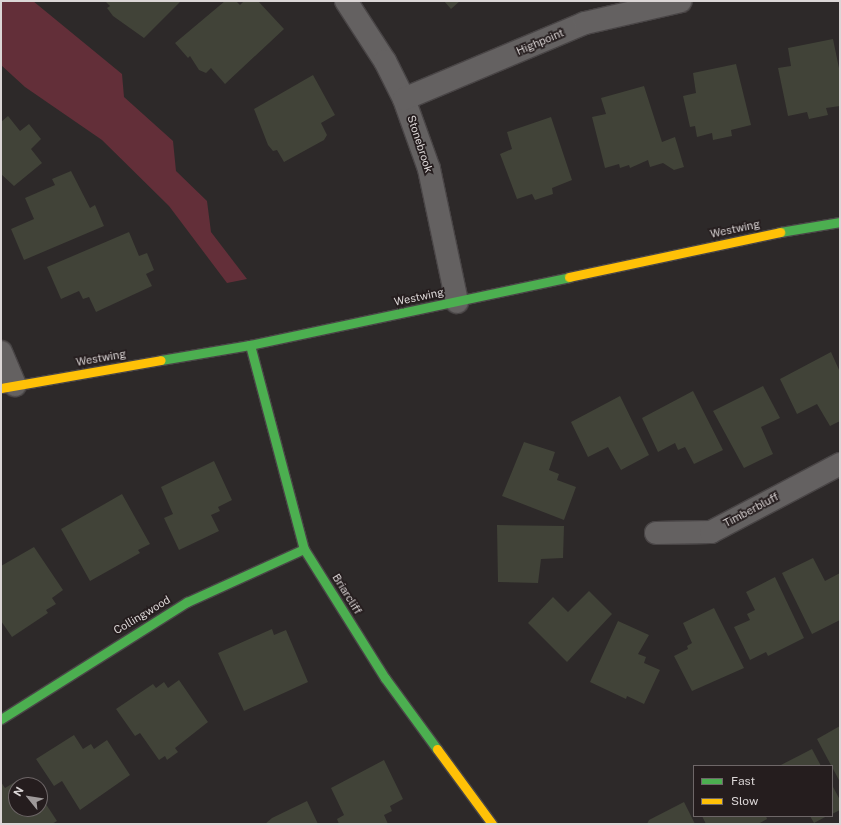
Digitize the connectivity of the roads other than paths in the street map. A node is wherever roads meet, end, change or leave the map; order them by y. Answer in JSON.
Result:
{"nodes":[{"id":1,"x":346,"y":1,"type":"edge"},
{"id":2,"x":681,"y":1,"type":"edge"},
{"id":3,"x":404,"y":100,"type":"junction"},
{"id":4,"x":840,"y":222,"type":"edge"},
{"id":5,"x":457,"y":302,"type":"junction"},
{"id":6,"x":250,"y":345,"type":"junction"},
{"id":7,"x":1,"y":352,"type":"edge"},
{"id":8,"x":8,"y":387,"type":"edge"},
{"id":9,"x":840,"y":464,"type":"edge"},
{"id":10,"x":656,"y":533,"type":"dead end"},
{"id":11,"x":304,"y":549,"type":"junction"},
{"id":12,"x":1,"y":719,"type":"edge"},
{"id":13,"x":492,"y":824,"type":"edge"}],
"edges":[{"from":1,"to":3,"type":"street","name":"Stonebrook"},
{"from":2,"to":3,"type":"street","name":"Highpoint"},
{"from":3,"to":5,"type":"street","name":"Stonebrook"},
{"from":4,"to":5,"type":"street","name":"Westwing"},
{"from":5,"to":6,"type":"street","name":"Westwing"},
{"from":6,"to":8,"type":"street","name":"Westwing"},
{"from":6,"to":11,"type":"street","name":"Briarcliff"},
{"from":7,"to":8,"type":"street"},
{"from":9,"to":10,"type":"street","name":"Timberbluff"},
{"from":11,"to":12,"type":"street","name":"Collingwood"},
{"from":11,"to":13,"type":"street","name":"Briarcliff"}]}
